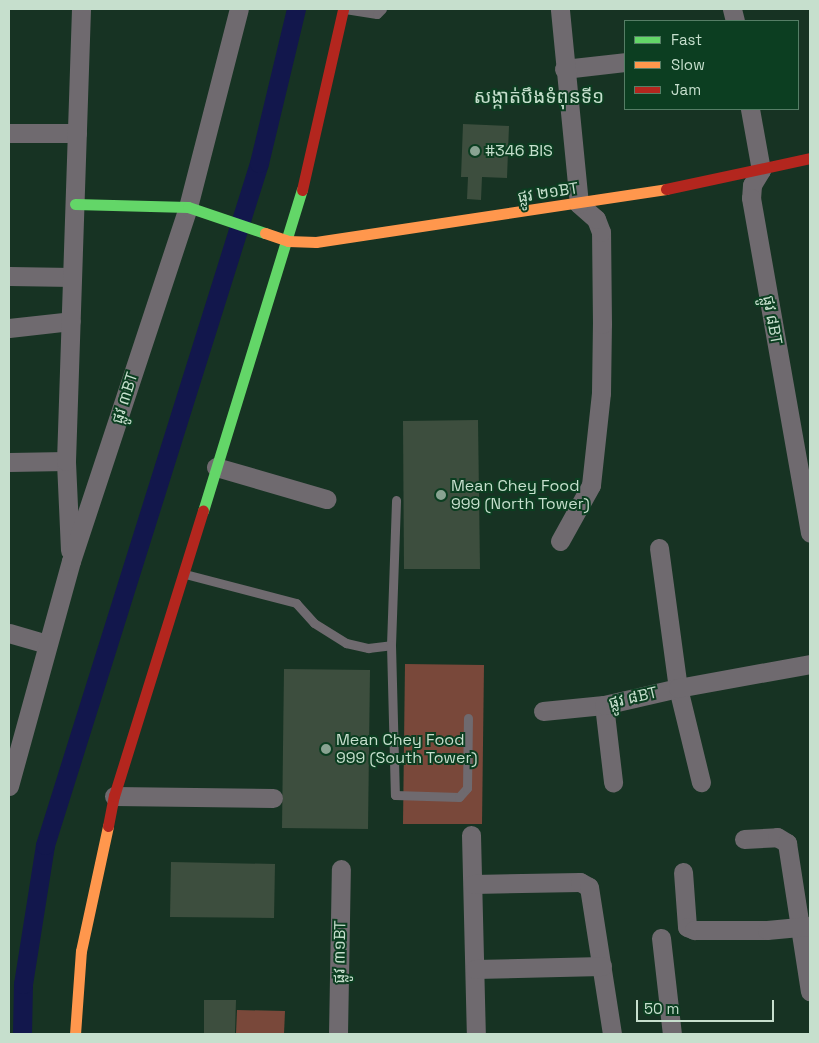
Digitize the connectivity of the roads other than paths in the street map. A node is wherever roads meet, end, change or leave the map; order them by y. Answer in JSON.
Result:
{"nodes":[{"id":1,"x":81,"y":9,"type":"edge"},
{"id":2,"x":238,"y":9,"type":"edge"},
{"id":3,"x":343,"y":9,"type":"edge"},
{"id":4,"x":382,"y":9,"type":"edge"},
{"id":5,"x":560,"y":9,"type":"edge"},
{"id":6,"x":624,"y":62,"type":"edge"},
{"id":7,"x":564,"y":69,"type":"junction"},
{"id":8,"x":750,"y":110,"type":"edge"},
{"id":9,"x":9,"y":133,"type":"edge"},
{"id":10,"x":77,"y":133,"type":"junction"},
{"id":11,"x":810,"y":158,"type":"edge"},
{"id":12,"x":761,"y":170,"type":"junction"},
{"id":13,"x":75,"y":204,"type":"junction"},
{"id":14,"x":578,"y":204,"type":"junction"},
{"id":15,"x":195,"y":210,"type":"junction"},
{"id":16,"x":288,"y":241,"type":"junction"},
{"id":17,"x":9,"y":276,"type":"edge"},
{"id":18,"x":72,"y":277,"type":"junction"},
{"id":19,"x":71,"y":321,"type":"junction"},
{"id":20,"x":9,"y":328,"type":"edge"},
{"id":21,"x":66,"y":461,"type":"junction"},
{"id":22,"x":9,"y":462,"type":"edge"},
{"id":23,"x":216,"y":467,"type":"junction"},
{"id":24,"x":326,"y":498,"type":"dead end"},
{"id":25,"x":396,"y":500,"type":"dead end"},
{"id":26,"x":810,"y":533,"type":"edge"},
{"id":27,"x":560,"y":541,"type":"dead end"},
{"id":28,"x":659,"y":548,"type":"dead end"},
{"id":29,"x":71,"y":561,"type":"junction"},
{"id":30,"x":182,"y":574,"type":"junction"},
{"id":31,"x":9,"y":633,"type":"edge"},
{"id":32,"x":47,"y":644,"type":"junction"},
{"id":33,"x":391,"y":645,"type":"junction"},
{"id":34,"x":810,"y":664,"type":"edge"},
{"id":35,"x":678,"y":688,"type":"junction"},
{"id":36,"x":604,"y":705,"type":"junction"},
{"id":37,"x":543,"y":711,"type":"dead end"},
{"id":38,"x":468,"y":718,"type":"dead end"},
{"id":39,"x":10,"y":778,"type":"edge"},
{"id":40,"x":613,"y":782,"type":"dead end"},
{"id":41,"x":701,"y":782,"type":"dead end"},
{"id":42,"x":114,"y":796,"type":"junction"},
{"id":43,"x":273,"y":798,"type":"dead end"},
{"id":44,"x":471,"y":835,"type":"dead end"},
{"id":45,"x":744,"y":839,"type":"dead end"},
{"id":46,"x":341,"y":869,"type":"dead end"},
{"id":47,"x":683,"y":872,"type":"dead end"},
{"id":48,"x":473,"y":884,"type":"junction"},
{"id":49,"x":805,"y":928,"type":"edge"},
{"id":50,"x":662,"y":938,"type":"dead end"},
{"id":51,"x":602,"y":966,"type":"junction"},
{"id":52,"x":475,"y":970,"type":"junction"},
{"id":53,"x":810,"y":991,"type":"edge"},
{"id":54,"x":74,"y":1034,"type":"edge"},
{"id":55,"x":338,"y":1034,"type":"edge"},
{"id":56,"x":476,"y":1034,"type":"edge"},
{"id":57,"x":612,"y":1034,"type":"edge"},
{"id":58,"x":672,"y":1034,"type":"edge"}],
"edges":[{"from":1,"to":10,"type":"street"},
{"from":2,"to":15,"type":"street","name":"ផ្លូវ ៣BT"},
{"from":3,"to":4,"type":"lane"},
{"from":3,"to":16,"type":"street"},
{"from":5,"to":7,"type":"street"},
{"from":6,"to":7,"type":"street"},
{"from":7,"to":14,"type":"street"},
{"from":8,"to":12,"type":"street"},
{"from":9,"to":10,"type":"street"},
{"from":10,"to":13,"type":"street"},
{"from":11,"to":12,"type":"street","name":"ផ្លូវ ២១BT"},
{"from":12,"to":14,"type":"street","name":"ផ្លូវ ២១BT"},
{"from":12,"to":26,"type":"street","name":"ផ្លូវ ៨BT"},
{"from":13,"to":15,"type":"street","name":"ផ្លូវ ២១BT"},
{"from":13,"to":18,"type":"street"},
{"from":14,"to":16,"type":"street","name":"ផ្លូវ ២១BT"},
{"from":14,"to":27,"type":"street"},
{"from":15,"to":16,"type":"street","name":"ផ្លូវ ២១BT"},
{"from":15,"to":29,"type":"street","name":"ផ្លូវ ៣BT"},
{"from":16,"to":23,"type":"street"},
{"from":17,"to":18,"type":"street"},
{"from":18,"to":19,"type":"street"},
{"from":19,"to":20,"type":"street"},
{"from":19,"to":21,"type":"street"},
{"from":21,"to":22,"type":"street"},
{"from":21,"to":29,"type":"street"},
{"from":23,"to":24,"type":"street"},
{"from":23,"to":30,"type":"street"},
{"from":25,"to":33,"type":"lane"},
{"from":28,"to":35,"type":"street"},
{"from":29,"to":32,"type":"street","name":"ផ្លូវ ៣BT"},
{"from":30,"to":33,"type":"lane"},
{"from":30,"to":42,"type":"street"},
{"from":31,"to":32,"type":"street"},
{"from":32,"to":39,"type":"street","name":"ផ្លូវ ៣BT"},
{"from":33,"to":38,"type":"lane"},
{"from":34,"to":35,"type":"street","name":"ផ្លូវ ៨BT"},
{"from":35,"to":36,"type":"street","name":"ផ្លូវ ៨BT"},
{"from":35,"to":41,"type":"street"},
{"from":36,"to":37,"type":"street","name":"ផ្លូវ ៨BT"},
{"from":36,"to":40,"type":"street"},
{"from":42,"to":43,"type":"street"},
{"from":42,"to":54,"type":"street"},
{"from":44,"to":48,"type":"street"},
{"from":45,"to":49,"type":"street"},
{"from":46,"to":55,"type":"street","name":"ផ្លូវ ៣១BT"},
{"from":47,"to":49,"type":"street"},
{"from":48,"to":51,"type":"street"},
{"from":48,"to":52,"type":"street"},
{"from":49,"to":53,"type":"street"},
{"from":50,"to":58,"type":"street"},
{"from":51,"to":52,"type":"street"},
{"from":51,"to":57,"type":"street"},
{"from":52,"to":56,"type":"street"}]}
